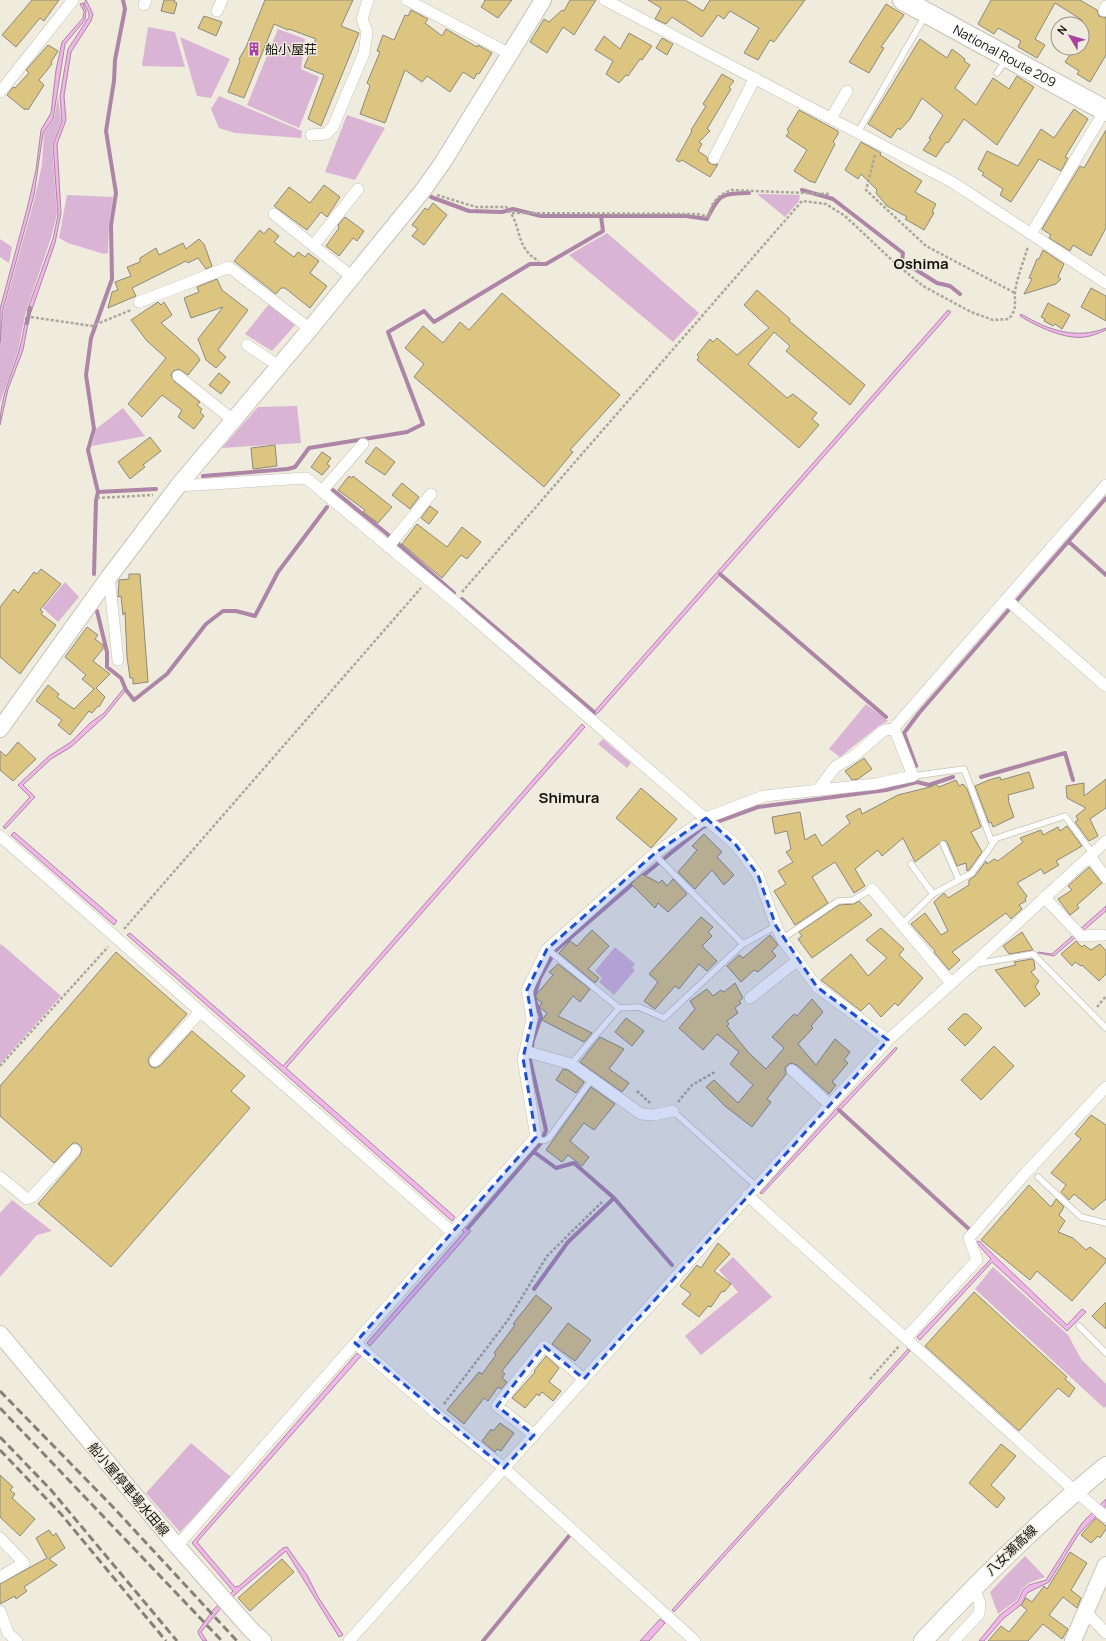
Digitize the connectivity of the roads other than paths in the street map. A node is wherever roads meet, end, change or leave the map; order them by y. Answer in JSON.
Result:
{"nodes":[{"id":1,"x":73,"y":0,"type":"edge"},
{"id":2,"x":222,"y":0,"type":"edge"},
{"id":3,"x":368,"y":0,"type":"edge"},
{"id":4,"x":407,"y":0,"type":"edge"},
{"id":5,"x":543,"y":0,"type":"edge"},
{"id":6,"x":605,"y":0,"type":"edge"},
{"id":7,"x":913,"y":4,"type":"edge"},
{"id":8,"x":217,"y":11,"type":"dead end"},
{"id":9,"x":510,"y":54,"type":"junction"},
{"id":10,"x":755,"y":78,"type":"junction"},
{"id":11,"x":847,"y":91,"type":"dead end"},
{"id":12,"x":0,"y":92,"type":"edge"},
{"id":13,"x":1104,"y":107,"type":"edge"},
{"id":14,"x":831,"y":118,"type":"junction"},
{"id":15,"x":858,"y":132,"type":"junction"},
{"id":16,"x":310,"y":135,"type":"dead end"},
{"id":17,"x":714,"y":158,"type":"dead end"},
{"id":18,"x":358,"y":189,"type":"dead end"},
{"id":19,"x":274,"y":214,"type":"dead end"},
{"id":20,"x":1031,"y":234,"type":"junction"},
{"id":21,"x":313,"y":246,"type":"junction"},
{"id":22,"x":352,"y":277,"type":"junction"},
{"id":23,"x":1106,"y":283,"type":"edge"},
{"id":24,"x":137,"y":305,"type":"road end"},
{"id":25,"x":310,"y":329,"type":"junction"},
{"id":26,"x":248,"y":345,"type":"dead end"},
{"id":27,"x":279,"y":366,"type":"junction"},
{"id":28,"x":178,"y":376,"type":"dead end"},
{"id":29,"x":233,"y":420,"type":"junction"},
{"id":30,"x":363,"y":444,"type":"dead end"},
{"id":31,"x":1106,"y":485,"type":"edge"},
{"id":32,"x":175,"y":491,"type":"junction"},
{"id":33,"x":322,"y":491,"type":"junction"},
{"id":34,"x":431,"y":494,"type":"dead end"},
{"id":35,"x":388,"y":547,"type":"junction"},
{"id":36,"x":109,"y":577,"type":"junction"},
{"id":37,"x":1006,"y":599,"type":"junction"},
{"id":38,"x":118,"y":660,"type":"dead end"},
{"id":39,"x":1106,"y":686,"type":"edge"},
{"id":40,"x":894,"y":728,"type":"junction"},
{"id":41,"x":0,"y":729,"type":"edge"},
{"id":42,"x":913,"y":776,"type":"junction"},
{"id":43,"x":818,"y":790,"type":"junction"},
{"id":44,"x":706,"y":818,"type":"junction"},
{"id":45,"x":0,"y":836,"type":"edge"},
{"id":46,"x":996,"y":839,"type":"junction"},
{"id":47,"x":1106,"y":841,"type":"edge"},
{"id":48,"x":942,"y":844,"type":"dead end"},
{"id":49,"x":654,"y":854,"type":"junction"},
{"id":50,"x":1092,"y":855,"type":"junction"},
{"id":51,"x":911,"y":864,"type":"dead end"},
{"id":52,"x":1106,"y":878,"type":"edge"},
{"id":53,"x":959,"y":880,"type":"junction"},
{"id":54,"x":872,"y":889,"type":"joint"},
{"id":55,"x":933,"y":894,"type":"junction"},
{"id":56,"x":1044,"y":897,"type":"junction"},
{"id":57,"x":902,"y":924,"type":"junction"},
{"id":58,"x":776,"y":926,"type":"junction"},
{"id":59,"x":1103,"y":934,"type":"dead end"},
{"id":60,"x":782,"y":939,"type":"junction"},
{"id":61,"x":743,"y":944,"type":"junction"},
{"id":62,"x":547,"y":949,"type":"junction"},
{"id":63,"x":798,"y":960,"type":"junction"},
{"id":64,"x":972,"y":965,"type":"junction"},
{"id":65,"x":951,"y":983,"type":"junction"},
{"id":66,"x":750,"y":998,"type":"dead end"},
{"id":67,"x":619,"y":1008,"type":"junction"},
{"id":68,"x":200,"y":1012,"type":"junction"},
{"id":69,"x":1106,"y":1028,"type":"edge"},
{"id":70,"x":888,"y":1040,"type":"junction"},
{"id":71,"x":524,"y":1051,"type":"junction"},
{"id":72,"x":156,"y":1061,"type":"dead end"},
{"id":73,"x":571,"y":1064,"type":"junction"},
{"id":74,"x":792,"y":1070,"type":"dead end"},
{"id":75,"x":592,"y":1079,"type":"junction"},
{"id":76,"x":1106,"y":1087,"type":"edge"},
{"id":77,"x":829,"y":1104,"type":"junction"},
{"id":78,"x":673,"y":1111,"type":"joint"},
{"id":79,"x":536,"y":1137,"type":"junction"},
{"id":80,"x":75,"y":1150,"type":"dead end"},
{"id":81,"x":0,"y":1177,"type":"edge"},
{"id":82,"x":1038,"y":1177,"type":"dead end"},
{"id":83,"x":756,"y":1186,"type":"junction"},
{"id":84,"x":747,"y":1195,"type":"junction"},
{"id":85,"x":1104,"y":1221,"type":"edge"},
{"id":86,"x":452,"y":1232,"type":"junction"},
{"id":87,"x":1079,"y":1326,"type":"dead end"},
{"id":88,"x":0,"y":1334,"type":"edge"},
{"id":89,"x":906,"y":1338,"type":"junction"},
{"id":90,"x":355,"y":1343,"type":"junction"},
{"id":91,"x":1106,"y":1353,"type":"edge"},
{"id":92,"x":584,"y":1379,"type":"junction"},
{"id":93,"x":534,"y":1435,"type":"junction"},
{"id":94,"x":1106,"y":1466,"type":"edge"},
{"id":95,"x":504,"y":1468,"type":"junction"},
{"id":96,"x":1076,"y":1491,"type":"junction"},
{"id":97,"x":1106,"y":1516,"type":"edge"},
{"id":98,"x":0,"y":1538,"type":"edge"},
{"id":99,"x":177,"y":1546,"type":"junction"},
{"id":100,"x":1106,"y":1565,"type":"edge"},
{"id":101,"x":0,"y":1577,"type":"edge"},
{"id":102,"x":974,"y":1586,"type":"junction"},
{"id":103,"x":0,"y":1611,"type":"edge"},
{"id":104,"x":1086,"y":1612,"type":"junction"},
{"id":105,"x":1106,"y":1633,"type":"edge"},
{"id":106,"x":17,"y":1641,"type":"edge"},
{"id":107,"x":262,"y":1641,"type":"edge"},
{"id":108,"x":349,"y":1641,"type":"edge"},
{"id":109,"x":695,"y":1641,"type":"edge"},
{"id":110,"x":923,"y":1641,"type":"edge"},
{"id":111,"x":954,"y":1641,"type":"edge"},
{"id":112,"x":1074,"y":1641,"type":"edge"}],
"edges":[{"from":1,"to":12,"type":"street"},
{"from":2,"to":8,"type":"street"},
{"from":3,"to":16,"type":"street"},
{"from":4,"to":9,"type":"street"},
{"from":5,"to":9,"type":"street"},
{"from":6,"to":10,"type":"street"},
{"from":7,"to":13,"type":"highway","name":"National Route 209"},
{"from":7,"to":15,"type":"lane"},
{"from":9,"to":22,"type":"street"},
{"from":10,"to":14,"type":"street"},
{"from":10,"to":17,"type":"street"},
{"from":11,"to":14,"type":"street"},
{"from":13,"to":20,"type":"street"},
{"from":14,"to":15,"type":"street"},
{"from":15,"to":20,"type":"street"},
{"from":18,"to":21,"type":"street"},
{"from":19,"to":21,"type":"street"},
{"from":20,"to":23,"type":"street"},
{"from":21,"to":22,"type":"street"},
{"from":22,"to":25,"type":"street"},
{"from":24,"to":25,"type":"street"},
{"from":25,"to":27,"type":"street"},
{"from":26,"to":27,"type":"street"},
{"from":27,"to":29,"type":"street"},
{"from":28,"to":29,"type":"street"},
{"from":29,"to":32,"type":"street"},
{"from":30,"to":33,"type":"street"},
{"from":31,"to":37,"type":"street"},
{"from":32,"to":33,"type":"street"},
{"from":32,"to":36,"type":"street"},
{"from":33,"to":35,"type":"street"},
{"from":34,"to":35,"type":"street"},
{"from":35,"to":44,"type":"street"},
{"from":36,"to":38,"type":"street"},
{"from":36,"to":41,"type":"street"},
{"from":37,"to":39,"type":"street"},
{"from":37,"to":40,"type":"street"},
{"from":40,"to":42,"type":"street"},
{"from":40,"to":43,"type":"street"},
{"from":42,"to":43,"type":"street"},
{"from":42,"to":46,"type":"lane"},
{"from":43,"to":44,"type":"street"},
{"from":44,"to":49,"type":"street"},
{"from":44,"to":58,"type":"street"},
{"from":45,"to":68,"type":"street"},
{"from":46,"to":50,"type":"lane"},
{"from":46,"to":53,"type":"lane"},
{"from":47,"to":50,"type":"street"},
{"from":48,"to":53,"type":"lane"},
{"from":49,"to":61,"type":"lane"},
{"from":49,"to":62,"type":"street"},
{"from":50,"to":52,"type":"street"},
{"from":50,"to":56,"type":"street"},
{"from":51,"to":55,"type":"lane"},
{"from":53,"to":55,"type":"lane"},
{"from":54,"to":57,"type":"street"},
{"from":54,"to":60,"type":"lane"},
{"from":55,"to":57,"type":"lane"},
{"from":56,"to":59,"type":"street"},
{"from":56,"to":64,"type":"street"},
{"from":57,"to":65,"type":"street"},
{"from":58,"to":60,"type":"street"},
{"from":58,"to":61,"type":"lane"},
{"from":60,"to":63,"type":"street"},
{"from":61,"to":67,"type":"lane"},
{"from":62,"to":67,"type":"lane"},
{"from":62,"to":71,"type":"street"},
{"from":63,"to":66,"type":"street"},
{"from":63,"to":70,"type":"street"},
{"from":64,"to":65,"type":"street"},
{"from":64,"to":69,"type":"lane"},
{"from":65,"to":70,"type":"street"},
{"from":67,"to":73,"type":"lane"},
{"from":68,"to":72,"type":"street"},
{"from":68,"to":86,"type":"street"},
{"from":70,"to":77,"type":"street"},
{"from":71,"to":73,"type":"street"},
{"from":71,"to":79,"type":"street"},
{"from":73,"to":75,"type":"street"},
{"from":74,"to":77,"type":"street"},
{"from":75,"to":78,"type":"street"},
{"from":75,"to":79,"type":"lane"},
{"from":76,"to":89,"type":"street"},
{"from":77,"to":83,"type":"street"},
{"from":78,"to":83,"type":"lane"},
{"from":79,"to":86,"type":"street"},
{"from":80,"to":81,"type":"street"},
{"from":82,"to":85,"type":"lane"},
{"from":83,"to":84,"type":"street"},
{"from":84,"to":89,"type":"street"},
{"from":84,"to":92,"type":"street"},
{"from":86,"to":90,"type":"street"},
{"from":87,"to":91,"type":"lane"},
{"from":88,"to":99,"type":"street","name":"船小屋停車場水田線"},
{"from":89,"to":96,"type":"street"},
{"from":90,"to":95,"type":"street"},
{"from":90,"to":99,"type":"street"},
{"from":92,"to":93,"type":"street"},
{"from":92,"to":93,"type":"street"},
{"from":93,"to":95,"type":"street"},
{"from":94,"to":96,"type":"main road","name":"八女瀬高線"},
{"from":95,"to":108,"type":"street"},
{"from":95,"to":109,"type":"street"},
{"from":96,"to":97,"type":"street"},
{"from":96,"to":102,"type":"main road","name":"八女瀬高線"},
{"from":98,"to":101,"type":"street"},
{"from":99,"to":107,"type":"street","name":"船小屋停車場水田線"},
{"from":100,"to":104,"type":"street"},
{"from":102,"to":110,"type":"main road","name":"八女瀬高線"},
{"from":102,"to":111,"type":"street"},
{"from":103,"to":106,"type":"street"},
{"from":104,"to":105,"type":"street"},
{"from":104,"to":112,"type":"street"}]}
